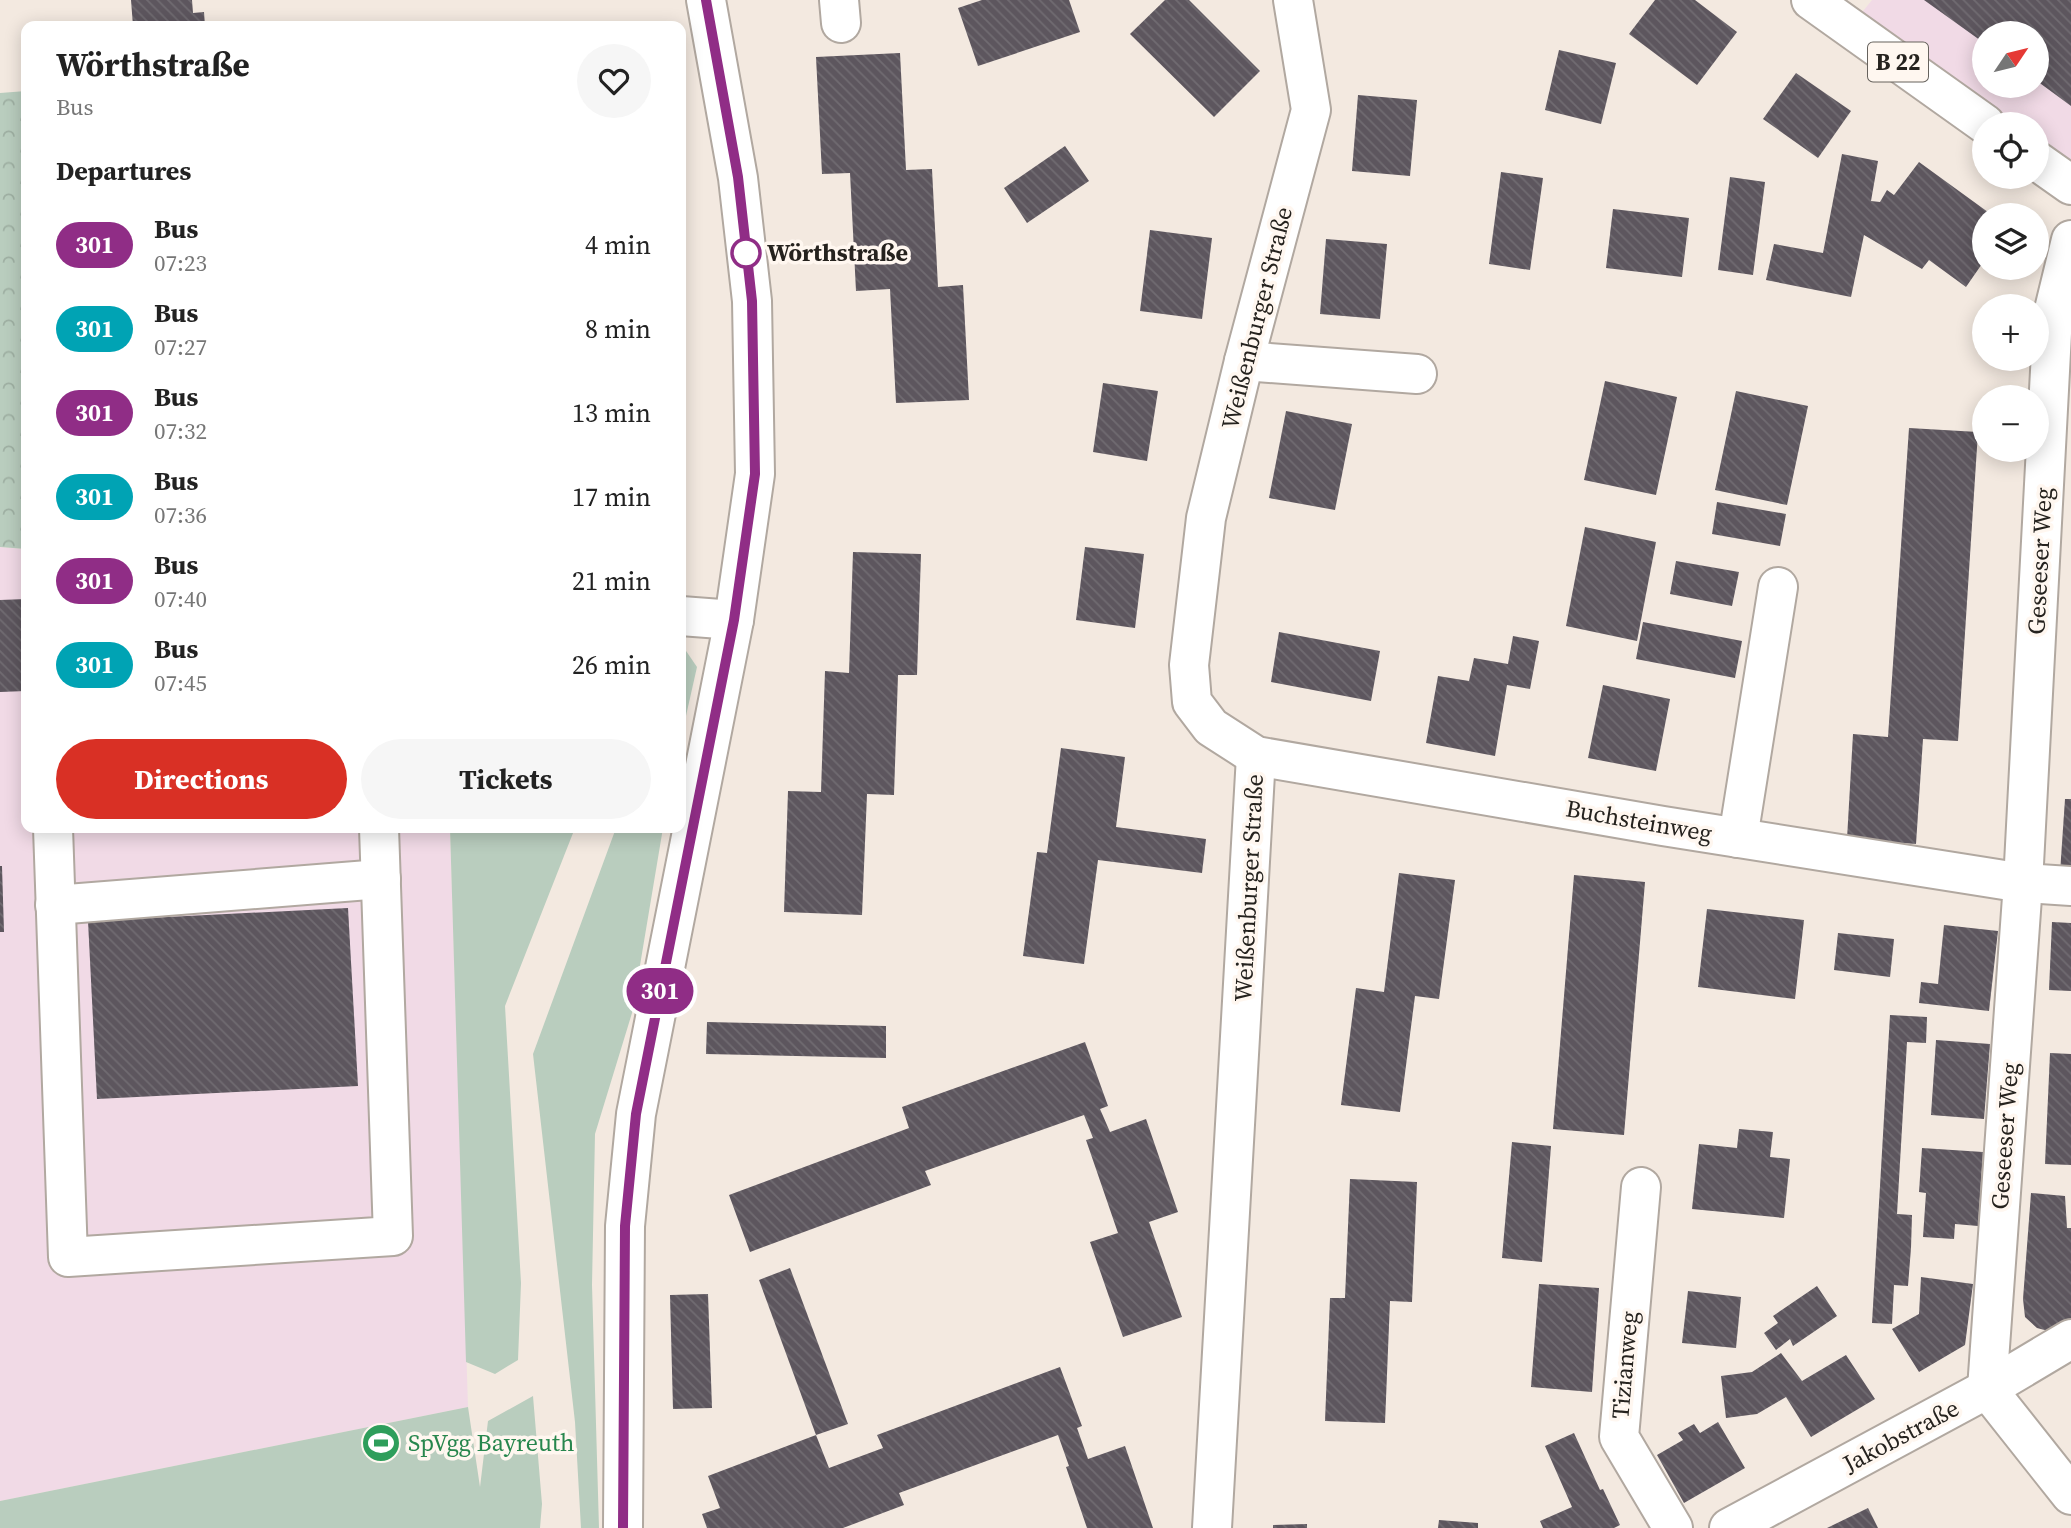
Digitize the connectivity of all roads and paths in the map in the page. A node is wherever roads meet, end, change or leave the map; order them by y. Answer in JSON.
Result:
{"nodes":[{"id":1,"x":706,"y":0,"type":"edge"},
{"id":2,"x":1293,"y":0,"type":"edge"},
{"id":3,"x":1811,"y":0,"type":"edge"},
{"id":4,"x":1972,"y":114,"type":"edge"},
{"id":5,"x":2049,"y":169,"type":"edge"},
{"id":6,"x":2071,"y":185,"type":"edge"},
{"id":7,"x":2071,"y":240,"type":"edge"},
{"id":8,"x":1244,"y":361,"type":"junction"},
{"id":9,"x":1417,"y":374,"type":"dead end"},
{"id":10,"x":1778,"y":587,"type":"dead end"},
{"id":11,"x":686,"y":616,"type":"edge"},
{"id":12,"x":734,"y":620,"type":"junction"},
{"id":13,"x":1256,"y":755,"type":"junction"},
{"id":14,"x":53,"y":833,"type":"edge"},
{"id":15,"x":379,"y":833,"type":"edge"},
{"id":16,"x":1738,"y":838,"type":"junction"},
{"id":17,"x":381,"y":879,"type":"junction"},
{"id":18,"x":2023,"y":884,"type":"junction"},
{"id":19,"x":2071,"y":886,"type":"edge"},
{"id":20,"x":55,"y":905,"type":"junction"},
{"id":21,"x":1641,"y":1187,"type":"dead end"},
{"id":22,"x":2071,"y":1339,"type":"edge"},
{"id":23,"x":1987,"y":1389,"type":"junction"},
{"id":24,"x":2071,"y":1495,"type":"edge"},
{"id":25,"x":1787,"y":1515,"type":"edge"},
{"id":26,"x":623,"y":1528,"type":"edge"},
{"id":27,"x":1212,"y":1528,"type":"edge"},
{"id":28,"x":1673,"y":1528,"type":"edge"},
{"id":29,"x":1729,"y":1528,"type":"edge"}],
"edges":[{"from":1,"to":12,"type":"street"},
{"from":2,"to":8,"type":"street","name":"Weißenburger Straße"},
{"from":3,"to":4,"type":"street","number":"B 22"},
{"from":5,"to":6,"type":"street"},
{"from":7,"to":18,"type":"street","name":"Geseeser Weg"},
{"from":8,"to":9,"type":"street"},
{"from":8,"to":13,"type":"street","name":"Weißenburger Straße"},
{"from":10,"to":16,"type":"street"},
{"from":11,"to":12,"type":"street"},
{"from":12,"to":26,"type":"street"},
{"from":13,"to":16,"type":"street","name":"Buchsteinweg"},
{"from":13,"to":27,"type":"street","name":"Weißenburger Straße"},
{"from":14,"to":20,"type":"street"},
{"from":15,"to":17,"type":"street"},
{"from":16,"to":18,"type":"street","name":"Buchsteinweg"},
{"from":17,"to":20,"type":"street"},
{"from":17,"to":20,"type":"street"},
{"from":18,"to":19,"type":"street"},
{"from":18,"to":23,"type":"street","name":"Geseeser Weg"},
{"from":21,"to":28,"type":"street","name":"Tizianweg"},
{"from":22,"to":23,"type":"street","name":"Jakobstraße"},
{"from":23,"to":24,"type":"street"},
{"from":23,"to":25,"type":"street","name":"Jakobstraße"},
{"from":25,"to":29,"type":"street","name":"Jakobstraße"}]}
